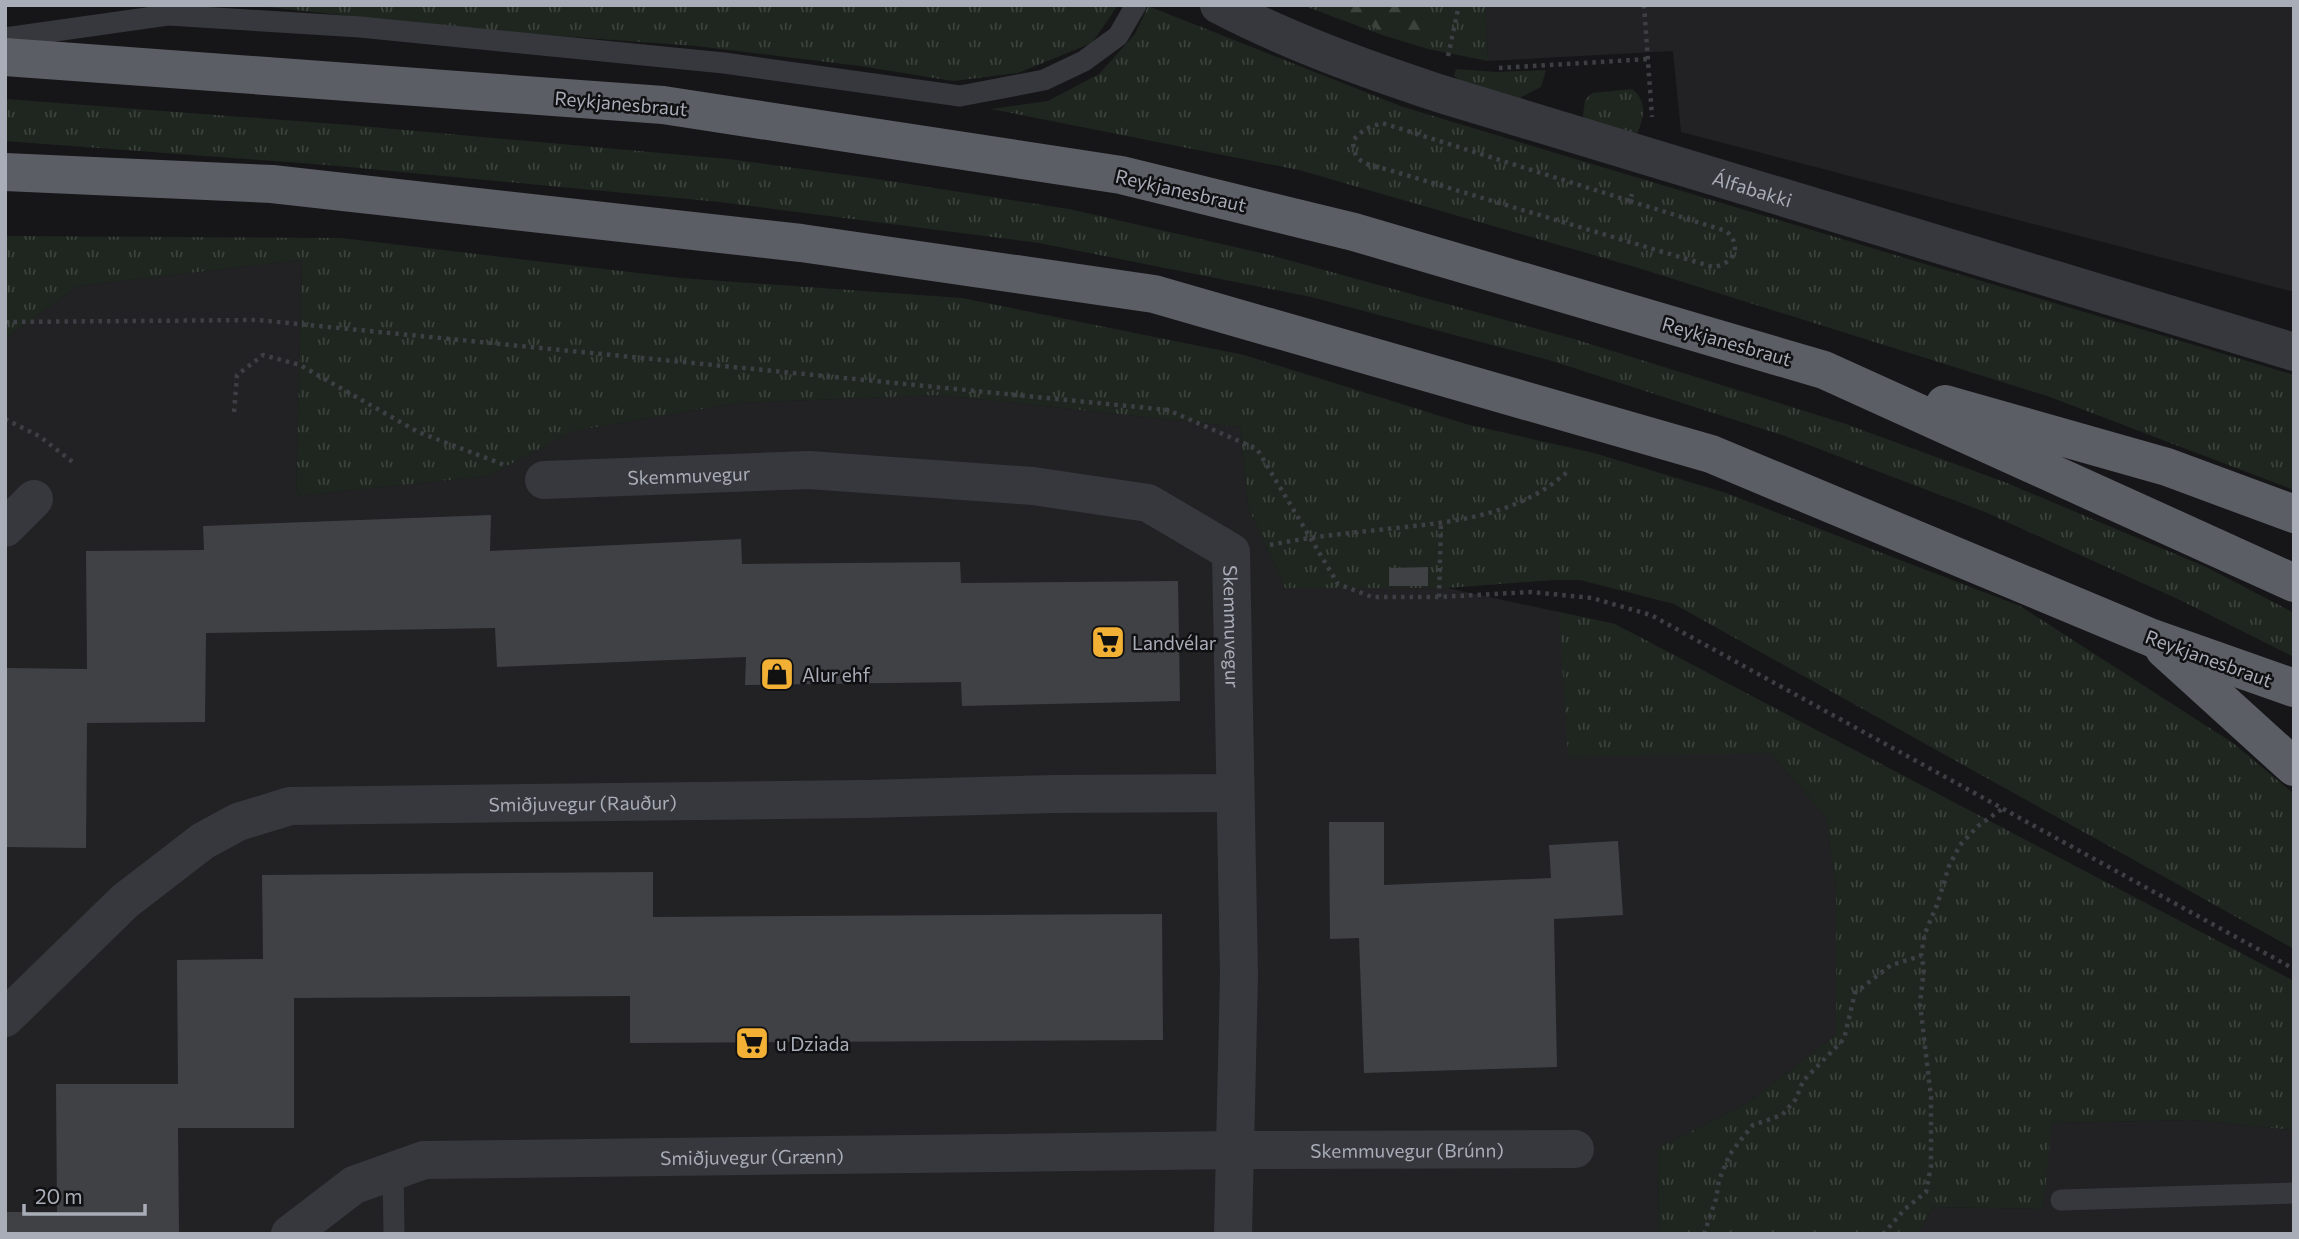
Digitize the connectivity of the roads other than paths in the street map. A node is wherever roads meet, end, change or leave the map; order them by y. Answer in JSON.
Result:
{"nodes":[{"id":1,"x":1136,"y":5,"type":"edge"},
{"id":2,"x":1220,"y":5,"type":"edge"},
{"id":3,"x":5,"y":38,"type":"edge"},
{"id":4,"x":5,"y":57,"type":"edge"},
{"id":5,"x":5,"y":172,"type":"edge"},
{"id":6,"x":2294,"y":352,"type":"edge"},
{"id":7,"x":1825,"y":370,"type":"junction"},
{"id":8,"x":544,"y":480,"type":"road end"},
{"id":9,"x":34,"y":499,"type":"dead end"},
{"id":10,"x":2294,"y":514,"type":"edge"},
{"id":11,"x":5,"y":528,"type":"edge"},
{"id":12,"x":2294,"y":583,"type":"edge"},
{"id":13,"x":2152,"y":638,"type":"junction"},
{"id":14,"x":2294,"y":688,"type":"edge"},
{"id":15,"x":2294,"y":767,"type":"edge"},
{"id":16,"x":1235,"y":793,"type":"junction"},
{"id":17,"x":5,"y":1018,"type":"edge"},
{"id":18,"x":1575,"y":1149,"type":"dead end"},
{"id":19,"x":1236,"y":1150,"type":"junction"},
{"id":20,"x":393,"y":1171,"type":"junction"},
{"id":21,"x":2294,"y":1193,"type":"edge"},
{"id":22,"x":2062,"y":1200,"type":"dead end"},
{"id":23,"x":290,"y":1234,"type":"edge"},
{"id":24,"x":394,"y":1234,"type":"edge"},
{"id":25,"x":1233,"y":1234,"type":"edge"}],
"edges":[{"from":1,"to":3,"type":"lane"},
{"from":2,"to":6,"type":"street","name":"Álfabakki"},
{"from":4,"to":7,"type":"highway","name":"Reykjanesbraut"},
{"from":5,"to":13,"type":"highway","name":"Reykjanesbraut"},
{"from":7,"to":10,"type":"highway"},
{"from":7,"to":12,"type":"highway","name":"Reykjanesbraut"},
{"from":8,"to":16,"type":"street","name":"Skemmuvegur"},
{"from":9,"to":11,"type":"street"},
{"from":13,"to":14,"type":"highway","name":"Reykjanesbraut"},
{"from":13,"to":15,"type":"highway"},
{"from":16,"to":17,"type":"street","name":"Smiðjuvegur (Rauður)"},
{"from":16,"to":19,"type":"street","name":"Skemmuvegur"},
{"from":18,"to":19,"type":"street","name":"Skemmuvegur (Brúnn)"},
{"from":19,"to":20,"type":"street","name":"Smiðjuvegur (Grænn)"},
{"from":19,"to":25,"type":"street","name":"Skemmuvegur"},
{"from":20,"to":23,"type":"street","name":"Smiðjuvegur (Grænn)"},
{"from":20,"to":24,"type":"lane"},
{"from":21,"to":22,"type":"lane"}]}
